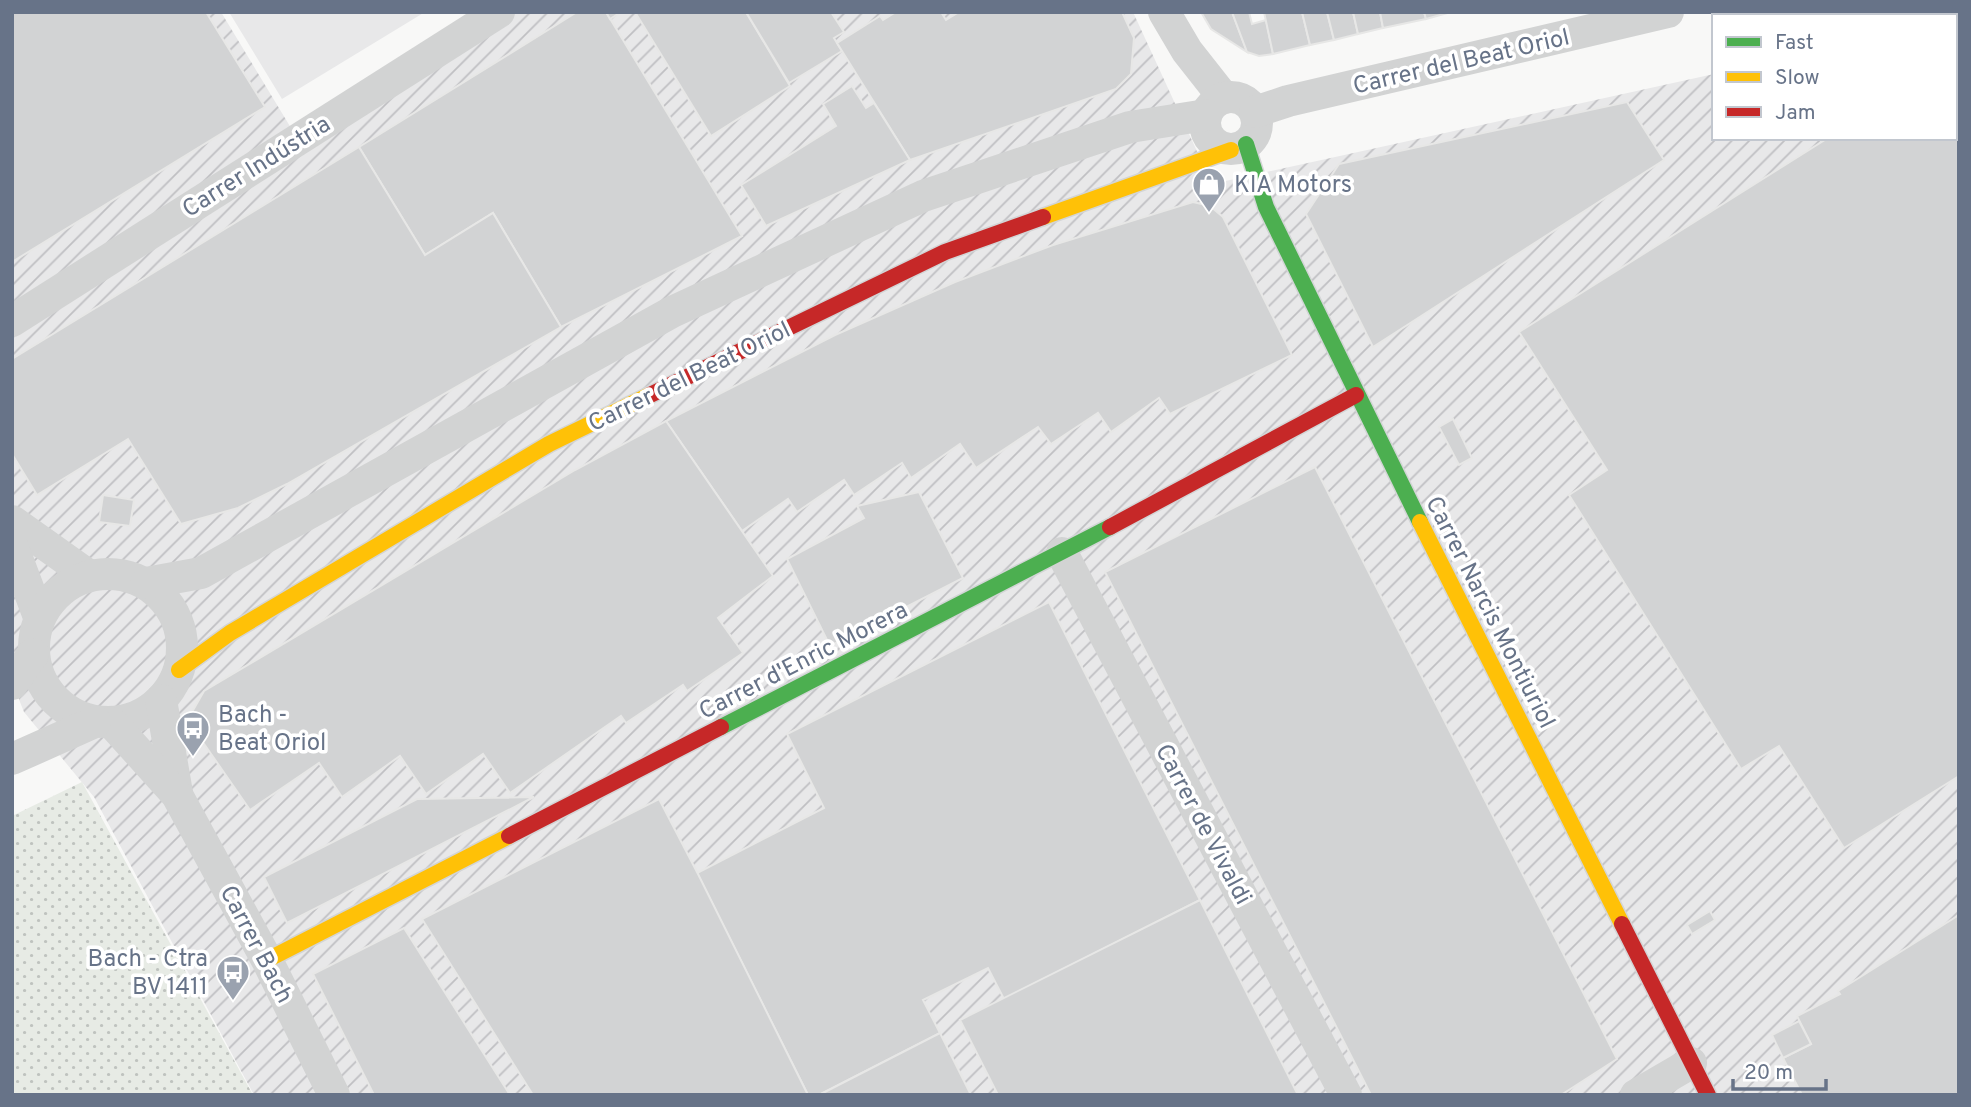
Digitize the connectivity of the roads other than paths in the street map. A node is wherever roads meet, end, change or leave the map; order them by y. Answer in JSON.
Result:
{"nodes":[{"id":1,"x":499,"y":12,"type":"edge"},
{"id":2,"x":1164,"y":12,"type":"edge"},
{"id":3,"x":1668,"y":12,"type":"edge"},
{"id":4,"x":1548,"y":26,"type":"edge"},
{"id":5,"x":1215,"y":106,"type":"junction"},
{"id":6,"x":1255,"y":112,"type":"junction"},
{"id":7,"x":1239,"y":147,"type":"junction"},
{"id":8,"x":12,"y":321,"type":"edge"},
{"id":9,"x":1356,"y":395,"type":"junction"},
{"id":10,"x":12,"y":522,"type":"edge"},
{"id":11,"x":12,"y":545,"type":"edge"},
{"id":12,"x":1062,"y":553,"type":"junction"},
{"id":13,"x":88,"y":575,"type":"junction"},
{"id":14,"x":146,"y":583,"type":"junction"},
{"id":15,"x":39,"y":617,"type":"junction"},
{"id":16,"x":33,"y":654,"type":"junction"},
{"id":17,"x":179,"y":670,"type":"junction"},
{"id":18,"x":12,"y":684,"type":"edge"},
{"id":19,"x":162,"y":700,"type":"junction"},
{"id":20,"x":103,"y":722,"type":"junction"},
{"id":21,"x":12,"y":759,"type":"edge"},
{"id":22,"x":177,"y":795,"type":"junction"},
{"id":23,"x":267,"y":960,"type":"junction"},
{"id":24,"x":1691,"y":1063,"type":"junction"},
{"id":25,"x":334,"y":1095,"type":"edge"},
{"id":26,"x":1346,"y":1095,"type":"edge"},
{"id":27,"x":1636,"y":1095,"type":"edge"},
{"id":28,"x":1708,"y":1095,"type":"edge"}],
"edges":[{"from":1,"to":8,"type":"street","name":"Carrer Indústria"},
{"from":2,"to":5,"type":"street"},
{"from":3,"to":4,"type":"street","name":"Carrer del Beat Oriol"},
{"from":4,"to":6,"type":"street","name":"Carrer del Beat Oriol"},
{"from":5,"to":6,"type":"street"},
{"from":5,"to":7,"type":"street"},
{"from":5,"to":14,"type":"street"},
{"from":6,"to":7,"type":"street"},
{"from":7,"to":9,"type":"street","name":"Carrer Narcis Montiuriol"},
{"from":7,"to":17,"type":"street","name":"Carrer del Beat Oriol"},
{"from":9,"to":12,"type":"street","name":"Carrer d'Enric Morera"},
{"from":9,"to":24,"type":"street","name":"Carrer Narcis Montiuriol"},
{"from":10,"to":13,"type":"street"},
{"from":11,"to":15,"type":"street"},
{"from":12,"to":23,"type":"street","name":"Carrer d'Enric Morera"},
{"from":12,"to":26,"type":"street","name":"Carrer de Vivaldi"},
{"from":13,"to":14,"type":"street"},
{"from":13,"to":15,"type":"street"},
{"from":14,"to":17,"type":"street","name":"Carrer del Beat Oriol"},
{"from":15,"to":16,"type":"street"},
{"from":16,"to":18,"type":"street"},
{"from":16,"to":20,"type":"street"},
{"from":17,"to":19,"type":"street","name":"Carrer del Beat Oriol"},
{"from":19,"to":20,"type":"street","name":"Carrer del Beat Oriol"},
{"from":19,"to":22,"type":"street","name":"Carrer Bach"},
{"from":20,"to":21,"type":"street","name":"Carrer del Beat Oriol"},
{"from":20,"to":22,"type":"street","name":"Carrer Bach"},
{"from":22,"to":23,"type":"street","name":"Carrer Bach"},
{"from":23,"to":25,"type":"street","name":"Carrer Bach"},
{"from":24,"to":27,"type":"street"},
{"from":24,"to":28,"type":"street","name":"Carrer Narcis Montiuriol"}]}
